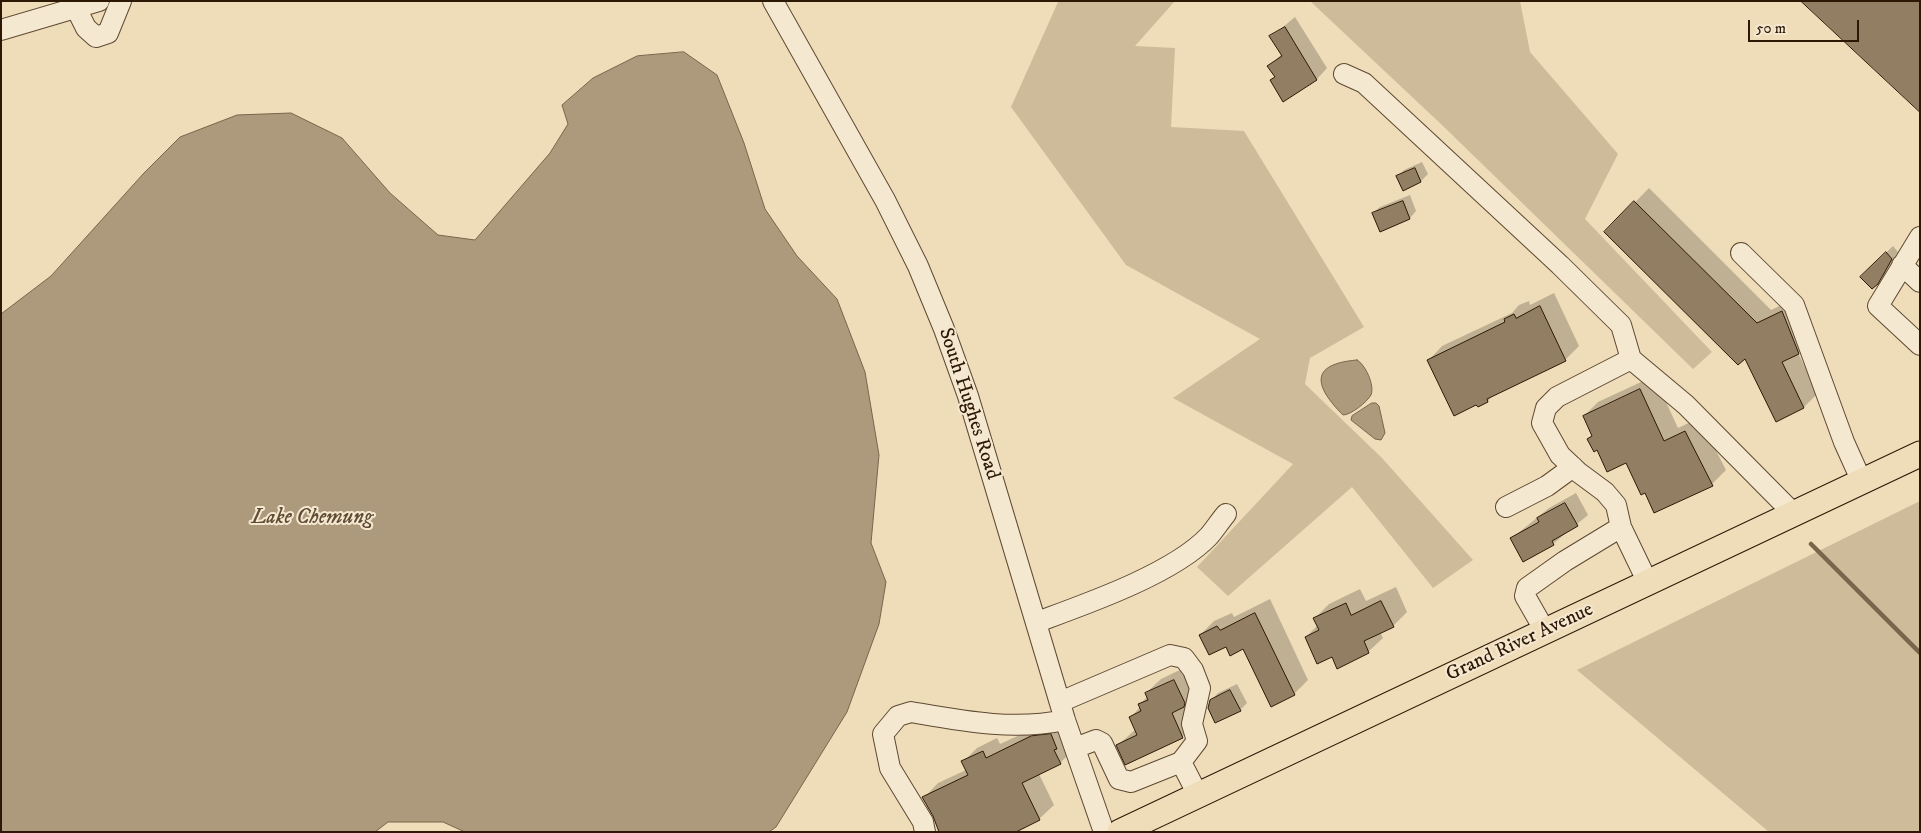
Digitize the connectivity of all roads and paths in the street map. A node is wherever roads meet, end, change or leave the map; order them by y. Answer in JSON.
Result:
{"nodes":[{"id":1,"x":99,"y":1,"type":"edge"},
{"id":2,"x":121,"y":1,"type":"edge"},
{"id":3,"x":773,"y":1,"type":"edge"},
{"id":4,"x":76,"y":8,"type":"junction"},
{"id":5,"x":1,"y":30,"type":"edge"},
{"id":6,"x":1344,"y":74,"type":"dead end"},
{"id":7,"x":1920,"y":237,"type":"edge"},
{"id":8,"x":1741,"y":253,"type":"dead end"},
{"id":9,"x":1902,"y":266,"type":"junction"},
{"id":10,"x":1920,"y":282,"type":"edge"},
{"id":11,"x":1920,"y":345,"type":"edge"},
{"id":12,"x":1631,"y":359,"type":"junction"},
{"id":13,"x":1920,"y":454,"type":"edge"},
{"id":14,"x":1573,"y":467,"type":"junction"},
{"id":15,"x":1862,"y":482,"type":"junction"},
{"id":16,"x":1506,"y":507,"type":"dead end"},
{"id":17,"x":1226,"y":514,"type":"dead end"},
{"id":18,"x":1794,"y":514,"type":"junction"},
{"id":19,"x":1621,"y":527,"type":"junction"},
{"id":20,"x":1648,"y":583,"type":"junction"},
{"id":21,"x":1037,"y":622,"type":"junction"},
{"id":22,"x":1545,"y":631,"type":"junction"},
{"id":23,"x":1063,"y":711,"type":"junction"},
{"id":24,"x":1075,"y":748,"type":"junction"},
{"id":25,"x":1181,"y":762,"type":"junction"},
{"id":26,"x":1198,"y":795,"type":"junction"},
{"id":27,"x":925,"y":832,"type":"edge"},
{"id":28,"x":1104,"y":832,"type":"edge"},
{"id":29,"x":1120,"y":832,"type":"edge"}],
"edges":[{"from":1,"to":4,"type":"street"},
{"from":2,"to":4,"type":"street"},
{"from":3,"to":21,"type":"street","name":"South Hughes Road"},
{"from":4,"to":5,"type":"street"},
{"from":6,"to":12,"type":"street"},
{"from":7,"to":9,"type":"street"},
{"from":8,"to":15,"type":"street"},
{"from":9,"to":10,"type":"street"},
{"from":9,"to":11,"type":"street"},
{"from":12,"to":14,"type":"street"},
{"from":12,"to":18,"type":"street"},
{"from":13,"to":15,"type":"main road","name":"Grand River Avenue"},
{"from":14,"to":16,"type":"street"},
{"from":14,"to":19,"type":"street"},
{"from":15,"to":18,"type":"main road","name":"Grand River Avenue"},
{"from":17,"to":21,"type":"street"},
{"from":18,"to":20,"type":"main road","name":"Grand River Avenue"},
{"from":19,"to":20,"type":"street"},
{"from":19,"to":22,"type":"street"},
{"from":20,"to":22,"type":"main road","name":"Grand River Avenue"},
{"from":21,"to":23,"type":"street","name":"South Hughes Road"},
{"from":22,"to":26,"type":"main road","name":"Grand River Avenue"},
{"from":23,"to":24,"type":"street","name":"South Hughes Road"},
{"from":23,"to":25,"type":"street"},
{"from":23,"to":27,"type":"street"},
{"from":24,"to":25,"type":"street"},
{"from":24,"to":28,"type":"street","name":"South Hughes Road"},
{"from":25,"to":26,"type":"street"},
{"from":26,"to":29,"type":"main road","name":"Grand River Avenue"}]}
